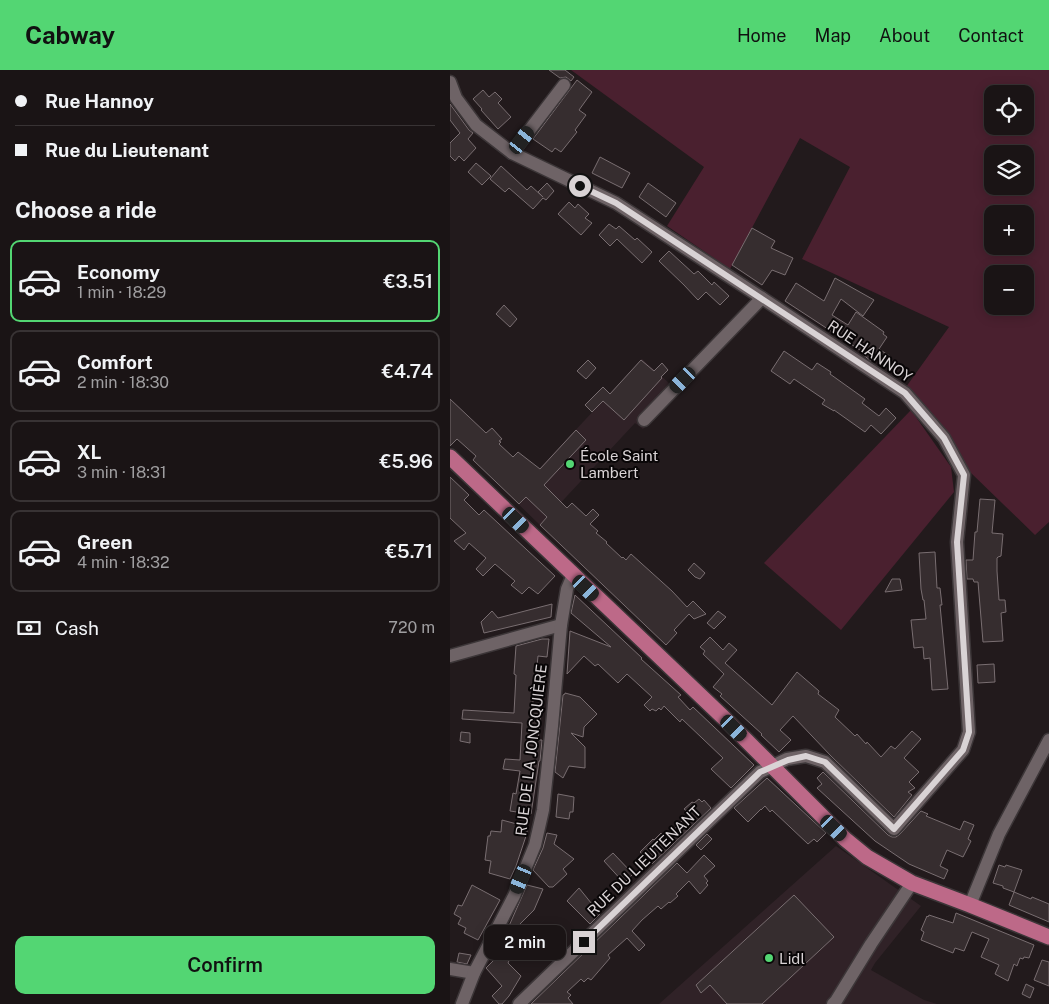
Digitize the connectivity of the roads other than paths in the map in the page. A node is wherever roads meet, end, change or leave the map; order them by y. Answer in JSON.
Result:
{"nodes":[{"id":1,"x":450,"y":82,"type":"edge"},
{"id":2,"x":564,"y":85,"type":"dead end"},
{"id":3,"x":453,"y":98,"type":"edge"},
{"id":4,"x":512,"y":154,"type":"junction"},
{"id":5,"x":762,"y":298,"type":"junction"},
{"id":6,"x":644,"y":420,"type":"dead end"},
{"id":7,"x":450,"y":457,"type":"edge"},
{"id":8,"x":572,"y":574,"type":"junction"},
{"id":9,"x":561,"y":625,"type":"junction"},
{"id":10,"x":450,"y":656,"type":"edge"},
{"id":11,"x":1049,"y":740,"type":"edge"},
{"id":12,"x":772,"y":766,"type":"junction"},
{"id":13,"x":894,"y":829,"type":"joint"},
{"id":14,"x":912,"y":883,"type":"junction"},
{"id":15,"x":970,"y":905,"type":"junction"},
{"id":16,"x":1049,"y":937,"type":"edge"},
{"id":17,"x":450,"y":969,"type":"edge"},
{"id":18,"x":474,"y":973,"type":"junction"},
{"id":19,"x":462,"y":1004,"type":"edge"},
{"id":20,"x":520,"y":1004,"type":"edge"},
{"id":21,"x":833,"y":1004,"type":"edge"}],
"edges":[{"from":1,"to":3,"type":"street","name":"RUE HANNOY"},
{"from":2,"to":4,"type":"street"},
{"from":3,"to":4,"type":"street","name":"RUE HANNOY"},
{"from":4,"to":5,"type":"street","name":"RUE HANNOY"},
{"from":5,"to":6,"type":"street"},
{"from":5,"to":13,"type":"street","name":"RUE HANNOY"},
{"from":7,"to":8,"type":"main road"},
{"from":8,"to":9,"type":"street","name":"RUE DE LA JONCQUIÈRE"},
{"from":8,"to":12,"type":"main road"},
{"from":9,"to":10,"type":"street"},
{"from":9,"to":18,"type":"street","name":"RUE DE LA JONCQUIÈRE"},
{"from":11,"to":15,"type":"street"},
{"from":12,"to":13,"type":"street","name":"RUE DU LIEUTENANT"},
{"from":12,"to":14,"type":"main road"},
{"from":12,"to":20,"type":"street","name":"RUE DU LIEUTENANT"},
{"from":14,"to":15,"type":"main road"},
{"from":14,"to":21,"type":"street"},
{"from":15,"to":16,"type":"main road"},
{"from":17,"to":18,"type":"street"},
{"from":18,"to":19,"type":"street","name":"RUE DE LA JONCQUIÈRE"}]}
